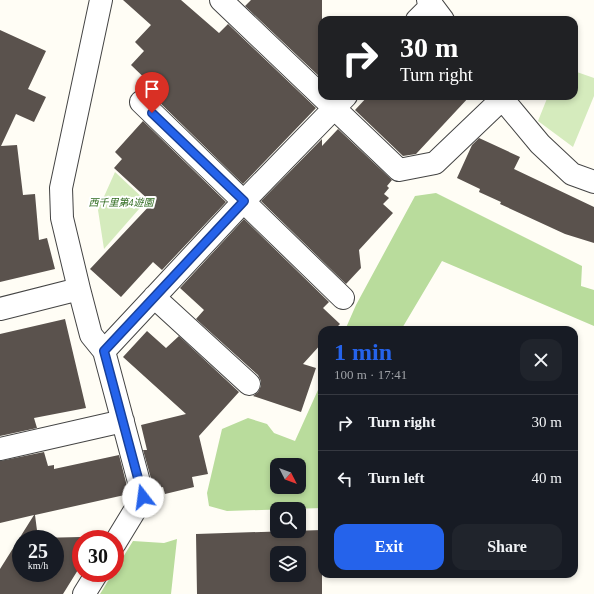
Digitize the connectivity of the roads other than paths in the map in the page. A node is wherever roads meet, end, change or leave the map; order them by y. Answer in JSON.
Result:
{"nodes":[{"id":1,"x":101,"y":0,"type":"edge"},
{"id":2,"x":221,"y":0,"type":"edge"},
{"id":3,"x":318,"y":83,"type":"edge"},
{"id":4,"x":499,"y":100,"type":"edge"},
{"id":5,"x":503,"y":100,"type":"edge"},
{"id":6,"x":140,"y":102,"type":"dead end"},
{"id":7,"x":340,"y":102,"type":"edge"},
{"id":8,"x":594,"y":182,"type":"edge"},
{"id":9,"x":244,"y":201,"type":"junction"},
{"id":10,"x":79,"y":289,"type":"junction"},
{"id":11,"x":154,"y":297,"type":"junction"},
{"id":12,"x":343,"y":298,"type":"dead end"},
{"id":13,"x":0,"y":309,"type":"edge"},
{"id":14,"x":104,"y":351,"type":"junction"},
{"id":15,"x":248,"y":384,"type":"dead end"},
{"id":16,"x":123,"y":421,"type":"junction"},
{"id":17,"x":0,"y":449,"type":"edge"},
{"id":18,"x":123,"y":530,"type":"edge"},
{"id":19,"x":91,"y":582,"type":"edge"},
{"id":20,"x":84,"y":594,"type":"edge"}],
"edges":[{"from":1,"to":10,"type":"street"},
{"from":2,"to":3,"type":"street"},
{"from":4,"to":7,"type":"street"},
{"from":5,"to":8,"type":"street"},
{"from":6,"to":9,"type":"street"},
{"from":7,"to":9,"type":"street"},
{"from":9,"to":11,"type":"street"},
{"from":9,"to":12,"type":"street"},
{"from":10,"to":13,"type":"street"},
{"from":10,"to":14,"type":"street"},
{"from":11,"to":14,"type":"street"},
{"from":11,"to":15,"type":"street"},
{"from":14,"to":16,"type":"street"},
{"from":16,"to":17,"type":"street"},
{"from":16,"to":18,"type":"street"},
{"from":19,"to":20,"type":"street"}]}
